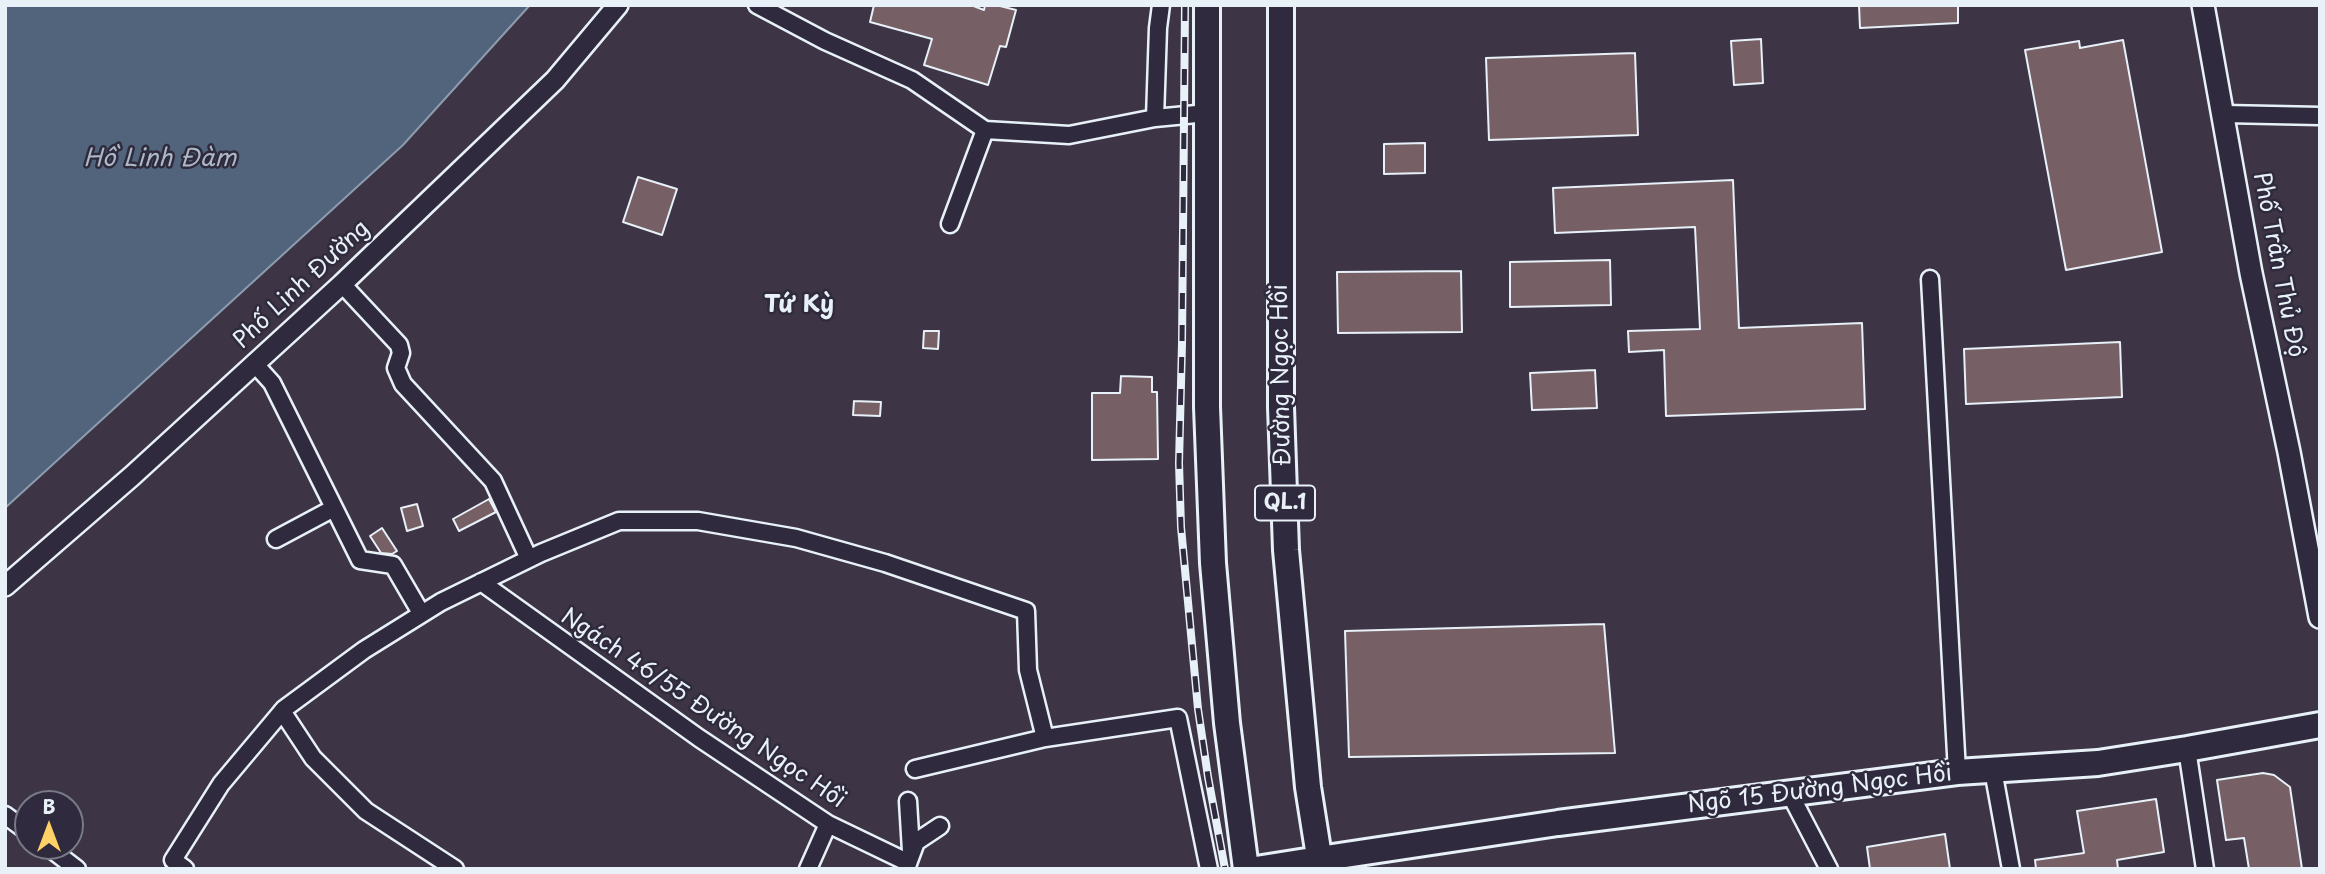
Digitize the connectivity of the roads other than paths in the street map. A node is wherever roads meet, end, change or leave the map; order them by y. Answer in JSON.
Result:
{"nodes":[{"id":1,"x":618,"y":5,"type":"edge"},
{"id":2,"x":757,"y":5,"type":"edge"},
{"id":3,"x":1161,"y":5,"type":"edge"},
{"id":4,"x":1207,"y":5,"type":"edge"},
{"id":5,"x":1281,"y":5,"type":"edge"},
{"id":6,"x":2203,"y":5,"type":"edge"},
{"id":7,"x":1207,"y":113,"type":"junction"},
{"id":8,"x":2224,"y":114,"type":"junction"},
{"id":9,"x":2320,"y":116,"type":"edge"},
{"id":10,"x":1155,"y":118,"type":"junction"},
{"id":11,"x":985,"y":130,"type":"junction"},
{"id":12,"x":950,"y":224,"type":"dead end"},
{"id":13,"x":1930,"y":279,"type":"dead end"},
{"id":14,"x":342,"y":284,"type":"junction"},
{"id":15,"x":254,"y":363,"type":"junction"},
{"id":16,"x":334,"y":508,"type":"junction"},
{"id":17,"x":276,"y":539,"type":"dead end"},
{"id":18,"x":529,"y":559,"type":"junction"},
{"id":19,"x":481,"y":582,"type":"junction"},
{"id":20,"x":5,"y":586,"type":"edge"},
{"id":21,"x":421,"y":613,"type":"junction"},
{"id":22,"x":2320,"y":617,"type":"edge"},
{"id":23,"x":282,"y":711,"type":"junction"},
{"id":24,"x":2320,"y":725,"type":"edge"},
{"id":25,"x":1045,"y":738,"type":"junction"},
{"id":26,"x":2187,"y":750,"type":"junction"},
{"id":27,"x":915,"y":769,"type":"dead end"},
{"id":28,"x":1993,"y":770,"type":"junction"},
{"id":29,"x":1957,"y":772,"type":"junction"},
{"id":30,"x":1790,"y":793,"type":"junction"},
{"id":31,"x":908,"y":801,"type":"dead end"},
{"id":32,"x":828,"y":824,"type":"junction"},
{"id":33,"x":940,"y":826,"type":"dead end"},
{"id":34,"x":910,"y":856,"type":"edge"},
{"id":35,"x":179,"y":864,"type":"edge"},
{"id":36,"x":1320,"y":864,"type":"edge"},
{"id":37,"x":455,"y":869,"type":"edge"},
{"id":38,"x":808,"y":869,"type":"edge"},
{"id":39,"x":1209,"y":869,"type":"edge"},
{"id":40,"x":1246,"y":869,"type":"edge"},
{"id":41,"x":1256,"y":869,"type":"edge"},
{"id":42,"x":1829,"y":869,"type":"edge"},
{"id":43,"x":2011,"y":869,"type":"edge"},
{"id":44,"x":2205,"y":869,"type":"edge"}],
"edges":[{"from":1,"to":14,"type":"street","name":"Phố Linh Đường"},
{"from":2,"to":11,"type":"street"},
{"from":3,"to":10,"type":"street"},
{"from":4,"to":7,"type":"main road"},
{"from":5,"to":36,"type":"main road","name":"Đường Ngọc Hồi","number":"QL.1"},
{"from":6,"to":8,"type":"main road","name":"Phố Trần Thủ Độ"},
{"from":7,"to":10,"type":"street"},
{"from":7,"to":40,"type":"main road"},
{"from":8,"to":9,"type":"street"},
{"from":8,"to":22,"type":"main road","name":"Phố Trần Thủ Độ"},
{"from":10,"to":11,"type":"street"},
{"from":11,"to":12,"type":"street"},
{"from":13,"to":29,"type":"street"},
{"from":14,"to":15,"type":"street","name":"Phố Linh Đường"},
{"from":14,"to":18,"type":"street"},
{"from":15,"to":16,"type":"street"},
{"from":15,"to":20,"type":"street","name":"Phố Linh Đường"},
{"from":16,"to":17,"type":"street"},
{"from":16,"to":21,"type":"street"},
{"from":18,"to":19,"type":"street"},
{"from":18,"to":25,"type":"street"},
{"from":19,"to":21,"type":"street"},
{"from":19,"to":32,"type":"street","name":"Ngách 46/55 Đường Ngọc Hồi"},
{"from":21,"to":23,"type":"street"},
{"from":23,"to":35,"type":"street"},
{"from":23,"to":37,"type":"street"},
{"from":24,"to":26,"type":"main road","name":"Ngõ 15 Đường Ngọc Hồi"},
{"from":25,"to":27,"type":"street"},
{"from":25,"to":39,"type":"street"},
{"from":26,"to":28,"type":"main road","name":"Ngõ 15 Đường Ngọc Hồi"},
{"from":26,"to":44,"type":"street"},
{"from":28,"to":29,"type":"main road","name":"Ngõ 15 Đường Ngọc Hồi"},
{"from":28,"to":43,"type":"street"},
{"from":29,"to":30,"type":"main road","name":"Ngõ 15 Đường Ngọc Hồi"},
{"from":30,"to":36,"type":"main road","name":"Ngõ 15 Đường Ngọc Hồi"},
{"from":30,"to":42,"type":"street"},
{"from":31,"to":34,"type":"street"},
{"from":32,"to":34,"type":"street","name":"Ngách 46/55 Đường Ngọc Hồi"},
{"from":32,"to":38,"type":"street"},
{"from":33,"to":34,"type":"street"},
{"from":36,"to":41,"type":"main road","name":"Ngõ 15 Đường Ngọc Hồi"}]}
